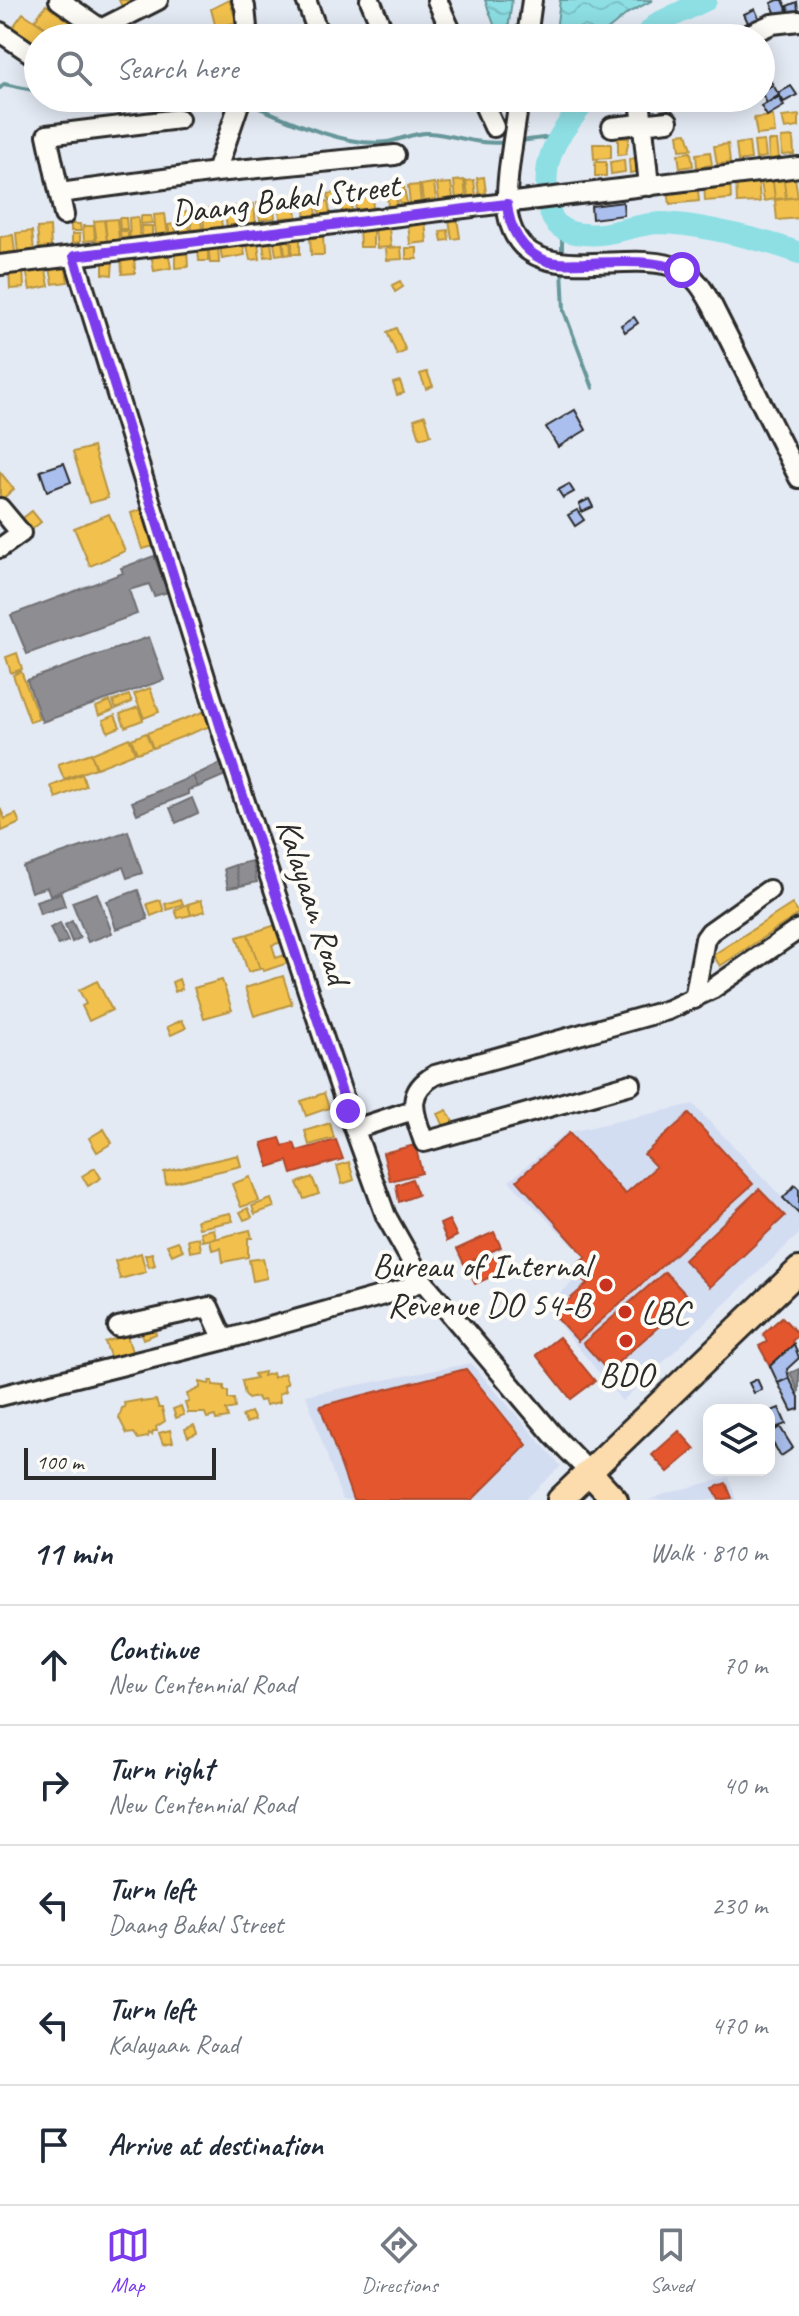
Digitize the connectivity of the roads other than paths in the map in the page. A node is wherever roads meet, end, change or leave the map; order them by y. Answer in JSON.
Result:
{"nodes":[{"id":1,"x":59,"y":0,"type":"edge"},
{"id":2,"x":158,"y":0,"type":"edge"},
{"id":3,"x":242,"y":0,"type":"edge"},
{"id":4,"x":306,"y":0,"type":"edge"},
{"id":5,"x":370,"y":0,"type":"edge"},
{"id":6,"x":437,"y":0,"type":"edge"},
{"id":7,"x":532,"y":0,"type":"edge"},
{"id":8,"x":799,"y":21,"type":"edge"},
{"id":9,"x":94,"y":24,"type":"edge"},
{"id":10,"x":111,"y":24,"type":"edge"},
{"id":11,"x":247,"y":24,"type":"edge"},
{"id":12,"x":315,"y":24,"type":"edge"},
{"id":13,"x":380,"y":24,"type":"edge"},
{"id":14,"x":448,"y":24,"type":"edge"},
{"id":15,"x":529,"y":24,"type":"edge"},
{"id":16,"x":772,"y":24,"type":"edge"},
{"id":17,"x":0,"y":32,"type":"edge"},
{"id":18,"x":24,"y":48,"type":"edge"},
{"id":19,"x":236,"y":112,"type":"edge"},
{"id":20,"x":487,"y":112,"type":"edge"},
{"id":21,"x":518,"y":112,"type":"edge"},
{"id":22,"x":642,"y":112,"type":"edge"},
{"id":23,"x":179,"y":119,"type":"dead end"},
{"id":24,"x":668,"y":121,"type":"dead end"},
{"id":25,"x":643,"y":124,"type":"junction"},
{"id":26,"x":494,"y":127,"type":"dead end"},
{"id":27,"x":612,"y":127,"type":"dead end"},
{"id":28,"x":395,"y":155,"type":"dead end"},
{"id":29,"x":799,"y":167,"type":"edge"},
{"id":30,"x":216,"y":172,"type":"junction"},
{"id":31,"x":649,"y":186,"type":"junction"},
{"id":32,"x":60,"y":193,"type":"junction"},
{"id":33,"x":507,"y":204,"type":"junction"},
{"id":34,"x":64,"y":215,"type":"dead end"},
{"id":35,"x":74,"y":256,"type":"junction"},
{"id":36,"x":0,"y":265,"type":"edge"},
{"id":37,"x":799,"y":478,"type":"edge"},
{"id":38,"x":0,"y":508,"type":"edge"},
{"id":39,"x":0,"y":548,"type":"edge"},
{"id":40,"x":769,"y":890,"type":"dead end"},
{"id":41,"x":799,"y":929,"type":"edge"},
{"id":42,"x":694,"y":999,"type":"junction"},
{"id":43,"x":631,"y":1084,"type":"dead end"},
{"id":44,"x":413,"y":1110,"type":"junction"},
{"id":45,"x":355,"y":1129,"type":"junction"},
{"id":46,"x":799,"y":1270,"type":"edge"},
{"id":47,"x":422,"y":1280,"type":"junction"},
{"id":48,"x":118,"y":1327,"type":"dead end"},
{"id":49,"x":224,"y":1340,"type":"junction"},
{"id":50,"x":0,"y":1396,"type":"edge"},
{"id":51,"x":589,"y":1472,"type":"junction"},
{"id":52,"x":560,"y":1500,"type":"edge"},
{"id":53,"x":615,"y":1500,"type":"edge"}],
"edges":[{"from":1,"to":9,"type":"street"},
{"from":2,"to":10,"type":"street"},
{"from":3,"to":11,"type":"street"},
{"from":4,"to":12,"type":"street"},
{"from":5,"to":13,"type":"street"},
{"from":6,"to":14,"type":"street"},
{"from":7,"to":15,"type":"street"},
{"from":8,"to":16,"type":"street"},
{"from":17,"to":18,"type":"street"},
{"from":19,"to":30,"type":"street"},
{"from":20,"to":26,"type":"street"},
{"from":21,"to":33,"type":"street"},
{"from":22,"to":25,"type":"street"},
{"from":23,"to":32,"type":"street"},
{"from":24,"to":25,"type":"street"},
{"from":25,"to":27,"type":"street"},
{"from":25,"to":31,"type":"street"},
{"from":28,"to":30,"type":"street"},
{"from":29,"to":31,"type":"street","name":"Daang Bakal Street"},
{"from":30,"to":32,"type":"street"},
{"from":31,"to":33,"type":"street","name":"Daang Bakal Street"},
{"from":32,"to":34,"type":"street"},
{"from":33,"to":35,"type":"street","name":"Daang Bakal Street"},
{"from":33,"to":37,"type":"street"},
{"from":35,"to":36,"type":"street","name":"Daang Bakal Street"},
{"from":35,"to":45,"type":"street","name":"Kalayaan Road"},
{"from":38,"to":39,"type":"street"},
{"from":40,"to":42,"type":"street"},
{"from":41,"to":42,"type":"street"},
{"from":42,"to":44,"type":"street"},
{"from":43,"to":44,"type":"street"},
{"from":44,"to":45,"type":"street"},
{"from":45,"to":47,"type":"street","name":"Kalayaan Road"},
{"from":46,"to":51,"type":"main road"},
{"from":47,"to":49,"type":"street"},
{"from":47,"to":51,"type":"street","name":"Kalayaan Road"},
{"from":48,"to":49,"type":"street"},
{"from":49,"to":50,"type":"street"},
{"from":51,"to":52,"type":"main road"},
{"from":51,"to":53,"type":"main road","name":"Kalayaan Road"}]}
